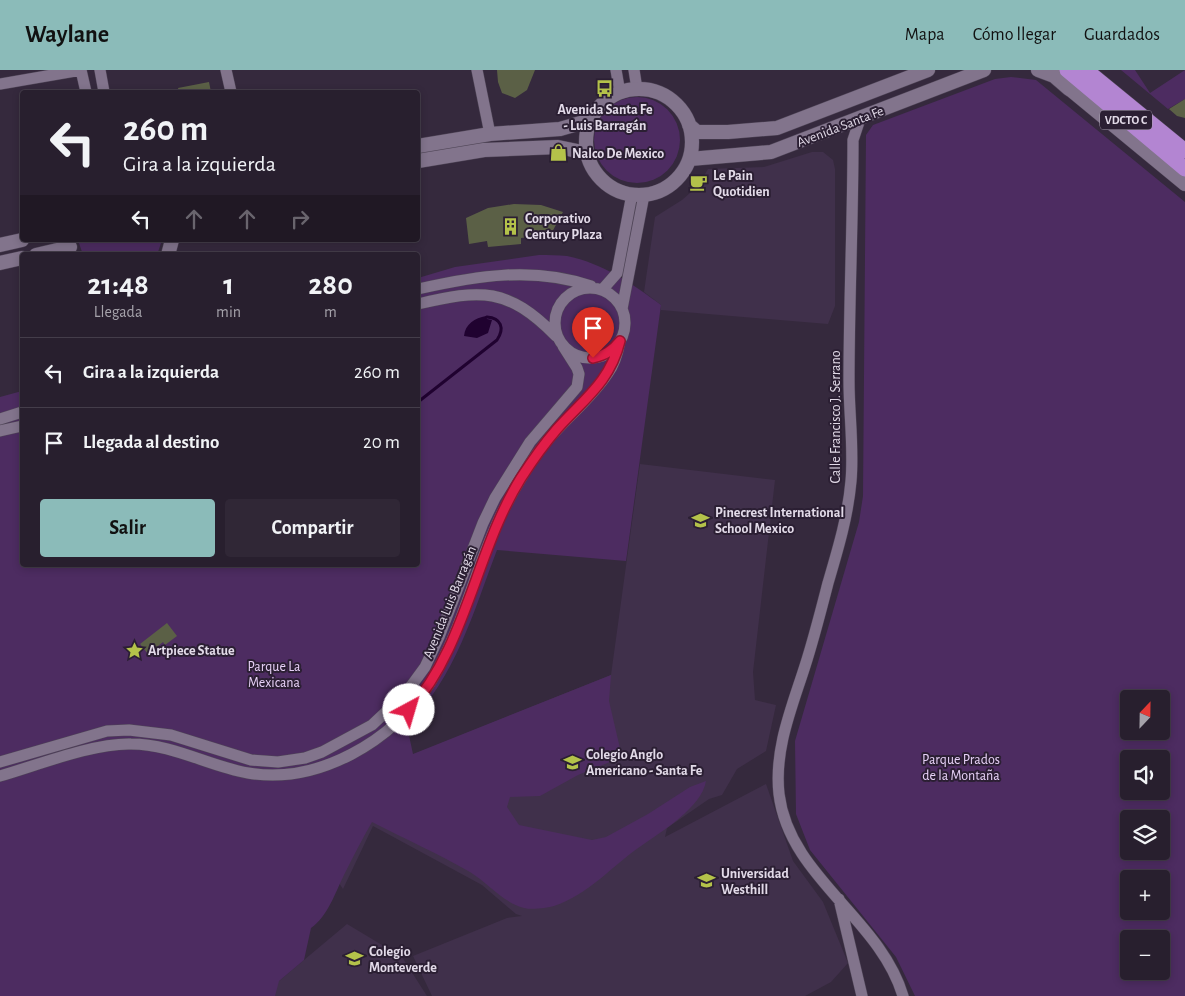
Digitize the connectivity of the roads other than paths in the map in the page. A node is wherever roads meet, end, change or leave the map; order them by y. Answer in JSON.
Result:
{"nodes":[{"id":1,"x":82,"y":70,"type":"edge"},
{"id":2,"x":100,"y":70,"type":"edge"},
{"id":3,"x":226,"y":70,"type":"edge"},
{"id":4,"x":478,"y":70,"type":"edge"},
{"id":5,"x":616,"y":70,"type":"edge"},
{"id":6,"x":634,"y":70,"type":"edge"},
{"id":7,"x":928,"y":70,"type":"edge"},
{"id":8,"x":984,"y":70,"type":"edge"},
{"id":9,"x":1038,"y":70,"type":"edge"},
{"id":10,"x":1086,"y":70,"type":"edge"},
{"id":11,"x":1094,"y":70,"type":"edge"},
{"id":12,"x":1062,"y":72,"type":"edge"},
{"id":13,"x":0,"y":84,"type":"edge"},
{"id":14,"x":637,"y":89,"type":"junction"},
{"id":15,"x":86,"y":90,"type":"edge"},
{"id":16,"x":104,"y":90,"type":"edge"},
{"id":17,"x":231,"y":90,"type":"edge"},
{"id":18,"x":620,"y":93,"type":"junction"},
{"id":19,"x":844,"y":102,"type":"junction"},
{"id":20,"x":860,"y":119,"type":"junction"},
{"id":21,"x":590,"y":120,"type":"junction"},
{"id":22,"x":689,"y":125,"type":"junction"},
{"id":23,"x":490,"y":134,"type":"junction"},
{"id":24,"x":1185,"y":145,"type":"edge"},
{"id":25,"x":420,"y":146,"type":"edge"},
{"id":26,"x":1185,"y":151,"type":"edge"},
{"id":27,"x":587,"y":153,"type":"junction"},
{"id":28,"x":690,"y":159,"type":"junction"},
{"id":29,"x":420,"y":161,"type":"edge"},
{"id":30,"x":1185,"y":169,"type":"edge"},
{"id":31,"x":1185,"y":184,"type":"edge"},
{"id":32,"x":638,"y":195,"type":"junction"},
{"id":33,"x":20,"y":240,"type":"edge"},
{"id":34,"x":0,"y":245,"type":"edge"},
{"id":35,"x":71,"y":248,"type":"edge"},
{"id":36,"x":51,"y":252,"type":"edge"},
{"id":37,"x":20,"y":258,"type":"edge"},
{"id":38,"x":0,"y":263,"type":"edge"},
{"id":39,"x":420,"y":289,"type":"edge"},
{"id":40,"x":599,"y":289,"type":"junction"},
{"id":41,"x":420,"y":304,"type":"edge"},
{"id":42,"x":622,"y":309,"type":"junction"},
{"id":43,"x":560,"y":341,"type":"junction"},
{"id":44,"x":620,"y":341,"type":"junction"},
{"id":45,"x":20,"y":413,"type":"edge"},
{"id":46,"x":0,"y":419,"type":"edge"},
{"id":47,"x":20,"y":426,"type":"edge"},
{"id":48,"x":0,"y":431,"type":"edge"},
{"id":49,"x":486,"y":516,"type":"junction"},
{"id":50,"x":498,"y":522,"type":"junction"},
{"id":51,"x":129,"y":730,"type":"junction"},
{"id":52,"x":129,"y":744,"type":"junction"},
{"id":53,"x":0,"y":762,"type":"edge"},
{"id":54,"x":0,"y":776,"type":"edge"},
{"id":55,"x":838,"y":898,"type":"junction"},
{"id":56,"x":862,"y":996,"type":"edge"},
{"id":57,"x":903,"y":996,"type":"edge"}],
"edges":[{"from":1,"to":13,"type":"street"},
{"from":1,"to":15,"type":"street"},
{"from":2,"to":16,"type":"street"},
{"from":3,"to":17,"type":"street"},
{"from":4,"to":23,"type":"street"},
{"from":5,"to":18,"type":"street"},
{"from":6,"to":14,"type":"street"},
{"from":7,"to":19,"type":"street","name":"Avenida Santa Fe"},
{"from":8,"to":20,"type":"street","name":"Avenida Santa Fe"},
{"from":9,"to":12,"type":"street"},
{"from":10,"to":26,"type":"highway","number":"VDCTO C"},
{"from":11,"to":24,"type":"street"},
{"from":12,"to":30,"type":"highway","number":"VDCTO C"},
{"from":12,"to":31,"type":"street"},
{"from":14,"to":18,"type":"street"},
{"from":14,"to":22,"type":"street"},
{"from":18,"to":21,"type":"street"},
{"from":19,"to":20,"type":"street"},
{"from":19,"to":22,"type":"street","name":"Avenida Santa Fe"},
{"from":20,"to":28,"type":"street","name":"Avenida Santa Fe"},
{"from":20,"to":55,"type":"street","name":"Calle Francisco J. Serrano"},
{"from":21,"to":23,"type":"street"},
{"from":21,"to":27,"type":"street"},
{"from":22,"to":28,"type":"street"},
{"from":23,"to":25,"type":"street"},
{"from":27,"to":29,"type":"street"},
{"from":27,"to":32,"type":"street"},
{"from":28,"to":32,"type":"street"},
{"from":32,"to":40,"type":"street"},
{"from":32,"to":42,"type":"street"},
{"from":33,"to":34,"type":"street"},
{"from":35,"to":36,"type":"street"},
{"from":37,"to":38,"type":"street"},
{"from":39,"to":40,"type":"street"},
{"from":40,"to":42,"type":"street"},
{"from":40,"to":43,"type":"street"},
{"from":41,"to":43,"type":"street"},
{"from":42,"to":44,"type":"street"},
{"from":43,"to":44,"type":"street"},
{"from":43,"to":49,"type":"street","name":"Avenida Luis Barragán"},
{"from":44,"to":50,"type":"street","name":"Avenida Luis Barragán"},
{"from":45,"to":46,"type":"street"},
{"from":47,"to":48,"type":"street"},
{"from":49,"to":50,"type":"street"},
{"from":49,"to":51,"type":"street","name":"Avenida Luis Barragán"},
{"from":50,"to":52,"type":"street","name":"Avenida Luis Barragán"},
{"from":51,"to":52,"type":"street"},
{"from":51,"to":53,"type":"street","name":"Avenida Luis Barragán"},
{"from":52,"to":54,"type":"street","name":"Avenida Luis Barragán"},
{"from":55,"to":56,"type":"street","name":"Calle Francisco J. Serrano"},
{"from":55,"to":57,"type":"street","name":"Calle Francisco J. Serrano"}]}
